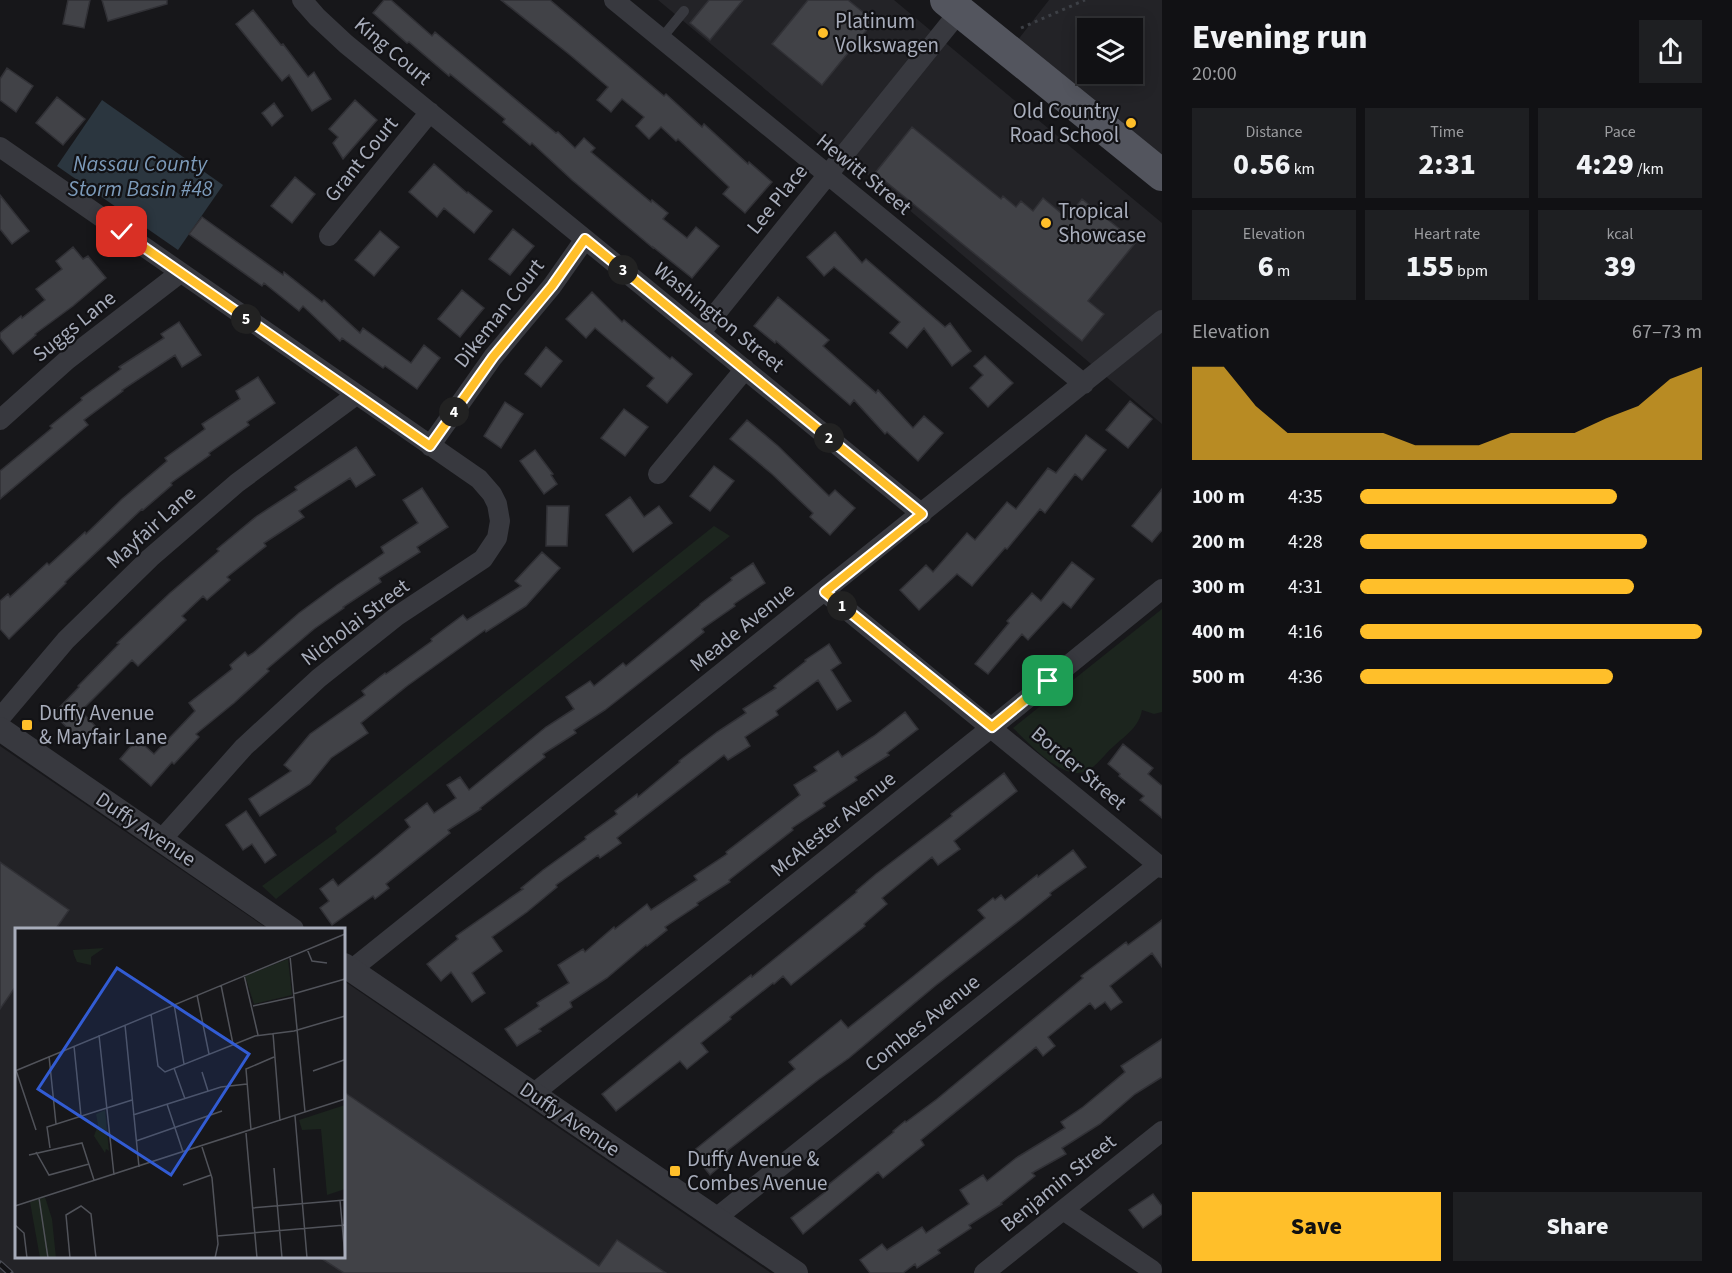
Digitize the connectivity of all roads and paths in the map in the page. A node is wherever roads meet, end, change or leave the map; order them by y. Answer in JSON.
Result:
{"nodes":[{"id":1,"x":302,"y":0,"type":"edge"},
{"id":2,"x":614,"y":0,"type":"edge"},
{"id":3,"x":1084,"y":0,"type":"edge"},
{"id":4,"x":953,"y":6,"type":"edge"},
{"id":5,"x":684,"y":11,"type":"dead end"},
{"id":6,"x":661,"y":39,"type":"junction"},
{"id":7,"x":995,"y":40,"type":"junction"},
{"id":8,"x":430,"y":112,"type":"junction"},
{"id":9,"x":1,"y":150,"type":"edge"},
{"id":10,"x":828,"y":175,"type":"junction"},
{"id":11,"x":1162,"y":175,"type":"edge"},
{"id":12,"x":329,"y":236,"type":"dead end"},
{"id":13,"x":585,"y":239,"type":"junction"},
{"id":14,"x":180,"y":273,"type":"junction"},
{"id":15,"x":1162,"y":320,"type":"edge"},
{"id":16,"x":701,"y":332,"type":"junction"},
{"id":17,"x":745,"y":369,"type":"junction"},
{"id":18,"x":1084,"y":384,"type":"junction"},
{"id":19,"x":356,"y":395,"type":"junction"},
{"id":20,"x":0,"y":420,"type":"edge"},
{"id":21,"x":430,"y":446,"type":"junction"},
{"id":22,"x":658,"y":474,"type":"dead end"},
{"id":23,"x":922,"y":514,"type":"junction"},
{"id":24,"x":1162,"y":589,"type":"edge"},
{"id":25,"x":825,"y":592,"type":"junction"},
{"id":26,"x":0,"y":718,"type":"edge"},
{"id":27,"x":992,"y":727,"type":"junction"},
{"id":28,"x":0,"y":729,"type":"edge"},
{"id":29,"x":161,"y":840,"type":"junction"},
{"id":30,"x":1160,"y":867,"type":"edge"},
{"id":31,"x":289,"y":928,"type":"edge"},
{"id":32,"x":347,"y":967,"type":"edge"},
{"id":33,"x":533,"y":1094,"type":"junction"},
{"id":34,"x":1162,"y":1131,"type":"edge"},
{"id":35,"x":1063,"y":1210,"type":"junction"},
{"id":36,"x":716,"y":1218,"type":"junction"},
{"id":37,"x":1152,"y":1270,"type":"dead end"},
{"id":38,"x":796,"y":1273,"type":"edge"},
{"id":39,"x":984,"y":1273,"type":"edge"}],
"edges":[{"from":1,"to":8,"type":"street","name":"King Court"},
{"from":2,"to":6,"type":"street","name":"Hewitt Street"},
{"from":3,"to":7,"type":"path"},
{"from":4,"to":7,"type":"main road"},
{"from":4,"to":10,"type":"street","name":"Lee Place"},
{"from":5,"to":6,"type":"lane"},
{"from":6,"to":10,"type":"street","name":"Hewitt Street"},
{"from":7,"to":11,"type":"main road"},
{"from":8,"to":12,"type":"street","name":"Grant Court"},
{"from":8,"to":13,"type":"street","name":"Washington Street"},
{"from":9,"to":14,"type":"street","name":"Nicholai Street"},
{"from":10,"to":16,"type":"street","name":"Lee Place"},
{"from":10,"to":18,"type":"street","name":"Hewitt Street"},
{"from":13,"to":16,"type":"street","name":"Washington Street"},
{"from":13,"to":21,"type":"street","name":"Dikeman Court"},
{"from":14,"to":19,"type":"street","name":"Nicholai Street"},
{"from":14,"to":20,"type":"street","name":"Suggs Lane"},
{"from":15,"to":18,"type":"street","name":"Meade Avenue"},
{"from":16,"to":17,"type":"street","name":"Washington Street"},
{"from":17,"to":22,"type":"street"},
{"from":17,"to":23,"type":"street","name":"Washington Street"},
{"from":18,"to":23,"type":"street","name":"Meade Avenue"},
{"from":19,"to":21,"type":"street","name":"Nicholai Street"},
{"from":19,"to":26,"type":"street","name":"Mayfair Lane"},
{"from":21,"to":29,"type":"street","name":"Nicholai Street"},
{"from":23,"to":25,"type":"street","name":"Meade Avenue"},
{"from":24,"to":27,"type":"street","name":"McAlester Avenue"},
{"from":25,"to":27,"type":"street","name":"Border Street"},
{"from":25,"to":32,"type":"street","name":"Meade Avenue"},
{"from":27,"to":30,"type":"street","name":"Border Street"},
{"from":27,"to":33,"type":"street","name":"McAlester Avenue"},
{"from":28,"to":29,"type":"street","name":"Duffy Avenue"},
{"from":29,"to":31,"type":"street","name":"Duffy Avenue"},
{"from":30,"to":36,"type":"street","name":"Combes Avenue"},
{"from":32,"to":33,"type":"street","name":"Duffy Avenue"},
{"from":33,"to":36,"type":"street","name":"Duffy Avenue"},
{"from":34,"to":35,"type":"street","name":"Benjamin Street"},
{"from":35,"to":37,"type":"street"},
{"from":35,"to":39,"type":"street","name":"Benjamin Street"},
{"from":36,"to":38,"type":"street","name":"Duffy Avenue"}]}
